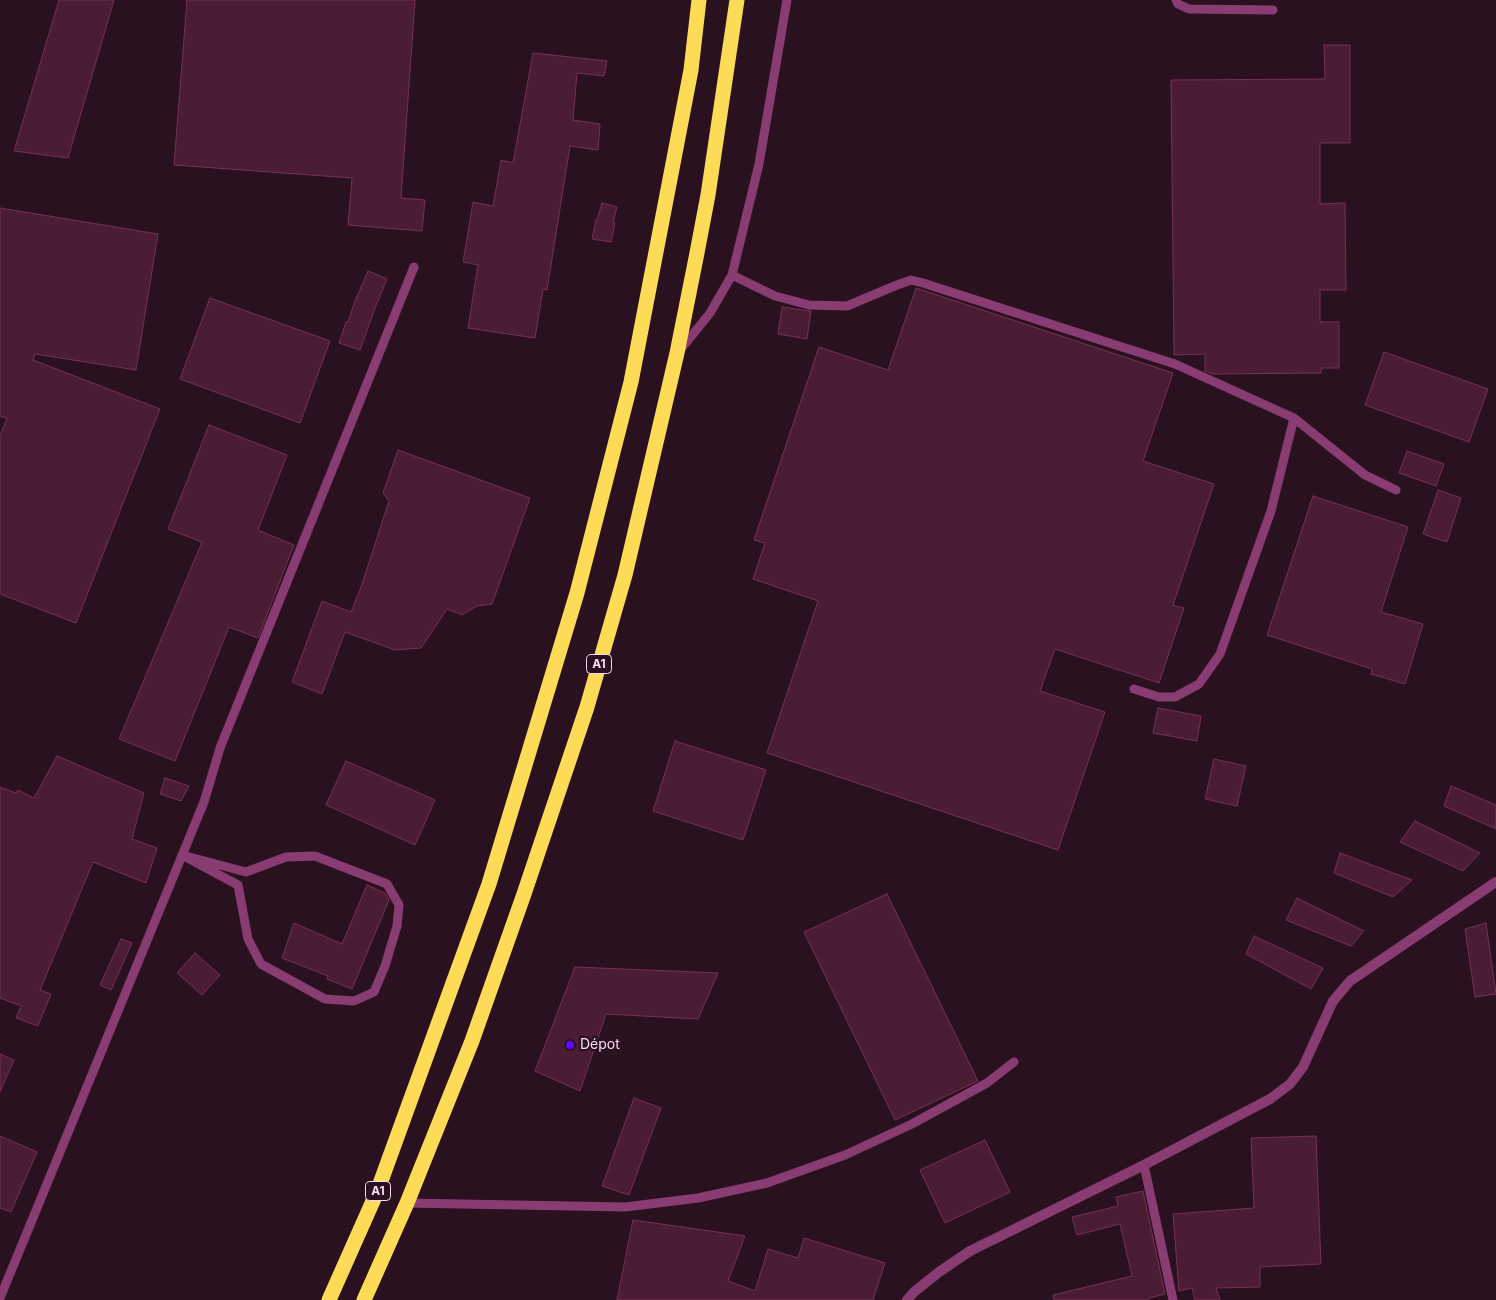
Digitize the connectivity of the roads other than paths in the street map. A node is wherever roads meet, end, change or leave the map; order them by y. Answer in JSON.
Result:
{"nodes":[{"id":1,"x":699,"y":0,"type":"edge"},
{"id":2,"x":737,"y":0,"type":"edge"},
{"id":3,"x":787,"y":0,"type":"edge"},
{"id":4,"x":1176,"y":0,"type":"edge"},
{"id":5,"x":1273,"y":10,"type":"dead end"},
{"id":6,"x":414,"y":267,"type":"dead end"},
{"id":7,"x":732,"y":275,"type":"junction"},
{"id":8,"x":677,"y":353,"type":"junction"},
{"id":9,"x":1294,"y":418,"type":"junction"},
{"id":10,"x":1396,"y":490,"type":"dead end"},
{"id":11,"x":1134,"y":689,"type":"dead end"},
{"id":12,"x":182,"y":855,"type":"junction"},
{"id":13,"x":1496,"y":882,"type":"edge"},
{"id":14,"x":1014,"y":1062,"type":"dead end"},
{"id":15,"x":1144,"y":1165,"type":"junction"},
{"id":16,"x":407,"y":1203,"type":"junction"},
{"id":17,"x":0,"y":1298,"type":"edge"},
{"id":18,"x":4,"y":1300,"type":"edge"},
{"id":19,"x":329,"y":1300,"type":"edge"},
{"id":20,"x":364,"y":1300,"type":"edge"},
{"id":21,"x":907,"y":1300,"type":"edge"},
{"id":22,"x":1173,"y":1300,"type":"edge"}],
"edges":[{"from":1,"to":19,"type":"highway","number":"A1"},
{"from":2,"to":8,"type":"highway","number":"A1"},
{"from":3,"to":7,"type":"lane"},
{"from":4,"to":5,"type":"lane"},
{"from":6,"to":12,"type":"lane"},
{"from":7,"to":8,"type":"lane"},
{"from":7,"to":9,"type":"lane"},
{"from":8,"to":16,"type":"highway","number":"A1"},
{"from":9,"to":10,"type":"lane"},
{"from":9,"to":11,"type":"lane"},
{"from":12,"to":12,"type":"lane"},
{"from":12,"to":17,"type":"lane"},
{"from":13,"to":15,"type":"street"},
{"from":14,"to":16,"type":"lane"},
{"from":15,"to":21,"type":"street"},
{"from":15,"to":22,"type":"lane"},
{"from":16,"to":20,"type":"highway","number":"A1"},
{"from":17,"to":18,"type":"lane"}]}
